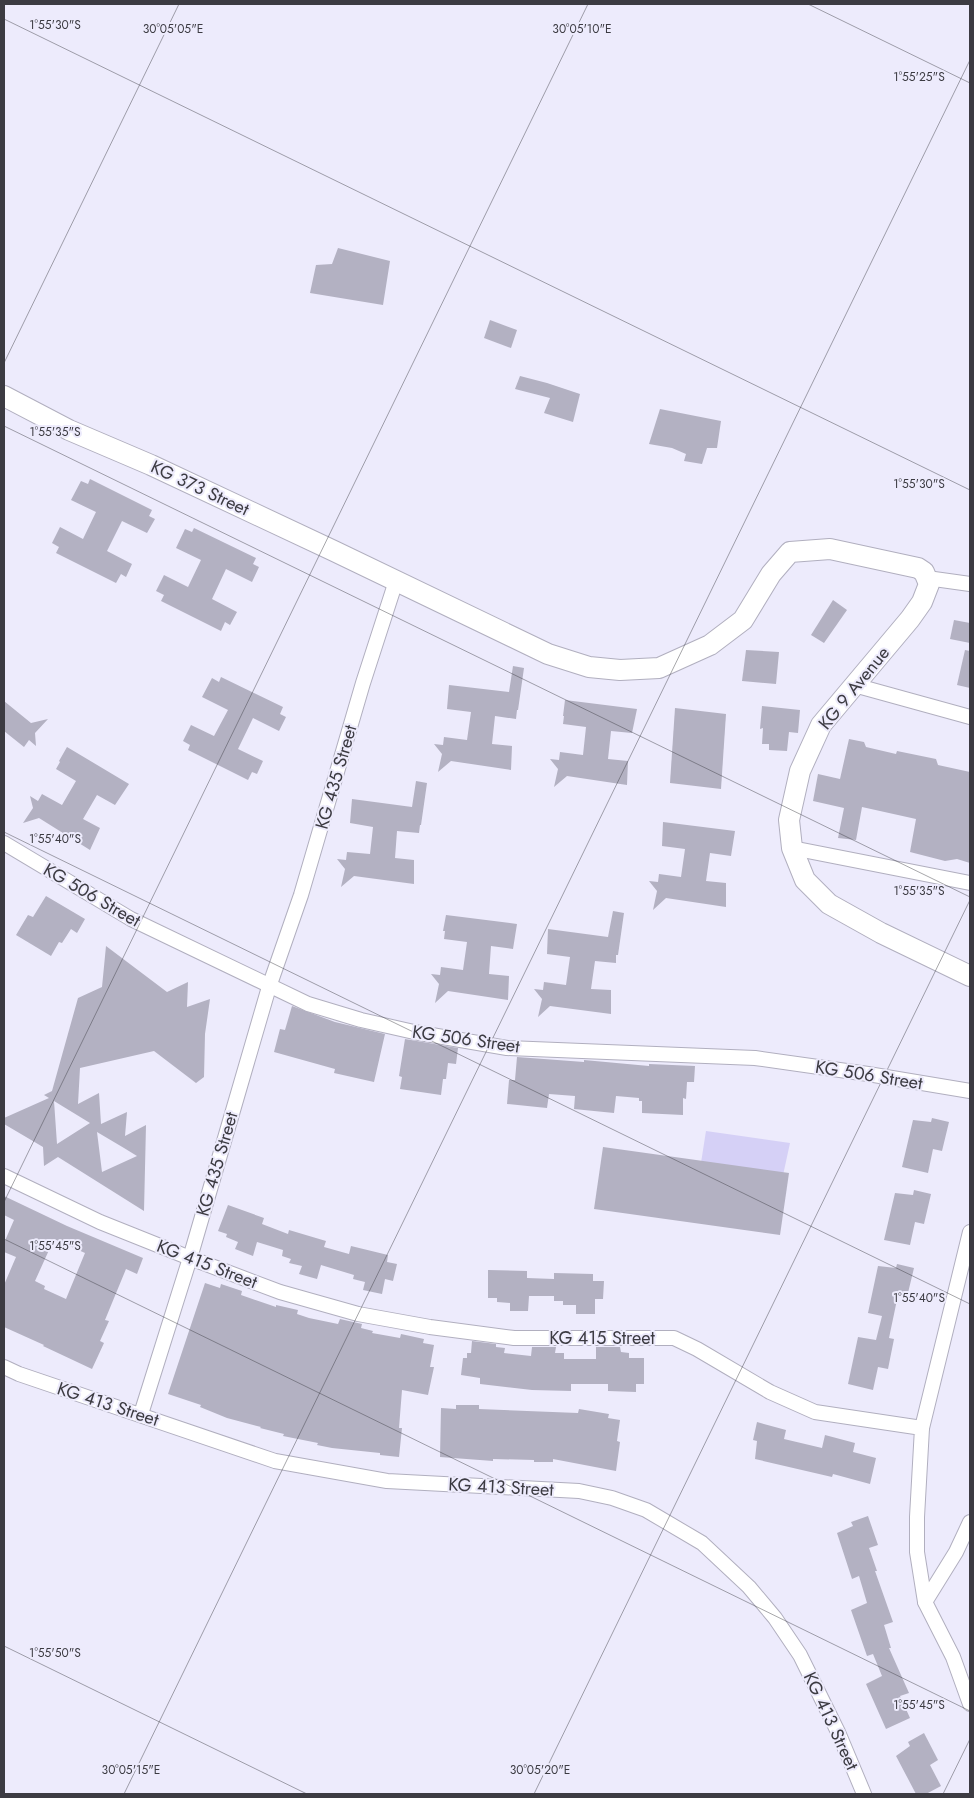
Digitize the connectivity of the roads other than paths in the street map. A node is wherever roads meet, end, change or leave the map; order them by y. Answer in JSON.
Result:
{"nodes":[{"id":1,"x":4,"y":396,"type":"edge"},
{"id":2,"x":927,"y":578,"type":"junction"},
{"id":3,"x":396,"y":581,"type":"junction"},
{"id":4,"x":970,"y":584,"type":"edge"},
{"id":5,"x":854,"y":685,"type":"junction"},
{"id":6,"x":970,"y":717,"type":"edge"},
{"id":7,"x":4,"y":843,"type":"edge"},
{"id":8,"x":792,"y":848,"type":"junction"},
{"id":9,"x":970,"y":883,"type":"edge"},
{"id":10,"x":970,"y":976,"type":"edge"},
{"id":11,"x":270,"y":987,"type":"junction"},
{"id":12,"x":970,"y":1091,"type":"edge"},
{"id":13,"x":4,"y":1176,"type":"edge"},
{"id":14,"x":970,"y":1232,"type":"edge"},
{"id":15,"x":190,"y":1258,"type":"junction"},
{"id":16,"x":4,"y":1367,"type":"edge"},
{"id":17,"x":141,"y":1414,"type":"junction"},
{"id":18,"x":922,"y":1428,"type":"junction"},
{"id":19,"x":970,"y":1522,"type":"edge"},
{"id":20,"x":925,"y":1602,"type":"junction"},
{"id":21,"x":970,"y":1704,"type":"edge"},
{"id":22,"x":864,"y":1794,"type":"edge"}],
"edges":[{"from":1,"to":3,"type":"main road","name":"KG 373 Street"},
{"from":2,"to":3,"type":"main road"},
{"from":2,"to":4,"type":"street"},
{"from":2,"to":5,"type":"main road","name":"KG 9 Avenue"},
{"from":3,"to":11,"type":"street","name":"KG 435 Street"},
{"from":5,"to":6,"type":"street"},
{"from":5,"to":8,"type":"main road","name":"KG 9 Avenue"},
{"from":7,"to":11,"type":"street","name":"KG 506 Street"},
{"from":8,"to":9,"type":"street"},
{"from":8,"to":10,"type":"main road","name":"KG 9 Avenue"},
{"from":11,"to":12,"type":"street","name":"KG 506 Street"},
{"from":11,"to":15,"type":"street","name":"KG 435 Street"},
{"from":13,"to":15,"type":"street","name":"KG 415 Street"},
{"from":14,"to":18,"type":"street"},
{"from":15,"to":17,"type":"street","name":"KG 435 Street"},
{"from":15,"to":18,"type":"street","name":"KG 415 Street"},
{"from":16,"to":17,"type":"street","name":"KG 413 Street"},
{"from":17,"to":22,"type":"street","name":"KG 413 Street"},
{"from":18,"to":20,"type":"street"},
{"from":19,"to":20,"type":"street"},
{"from":20,"to":21,"type":"street"}]}
